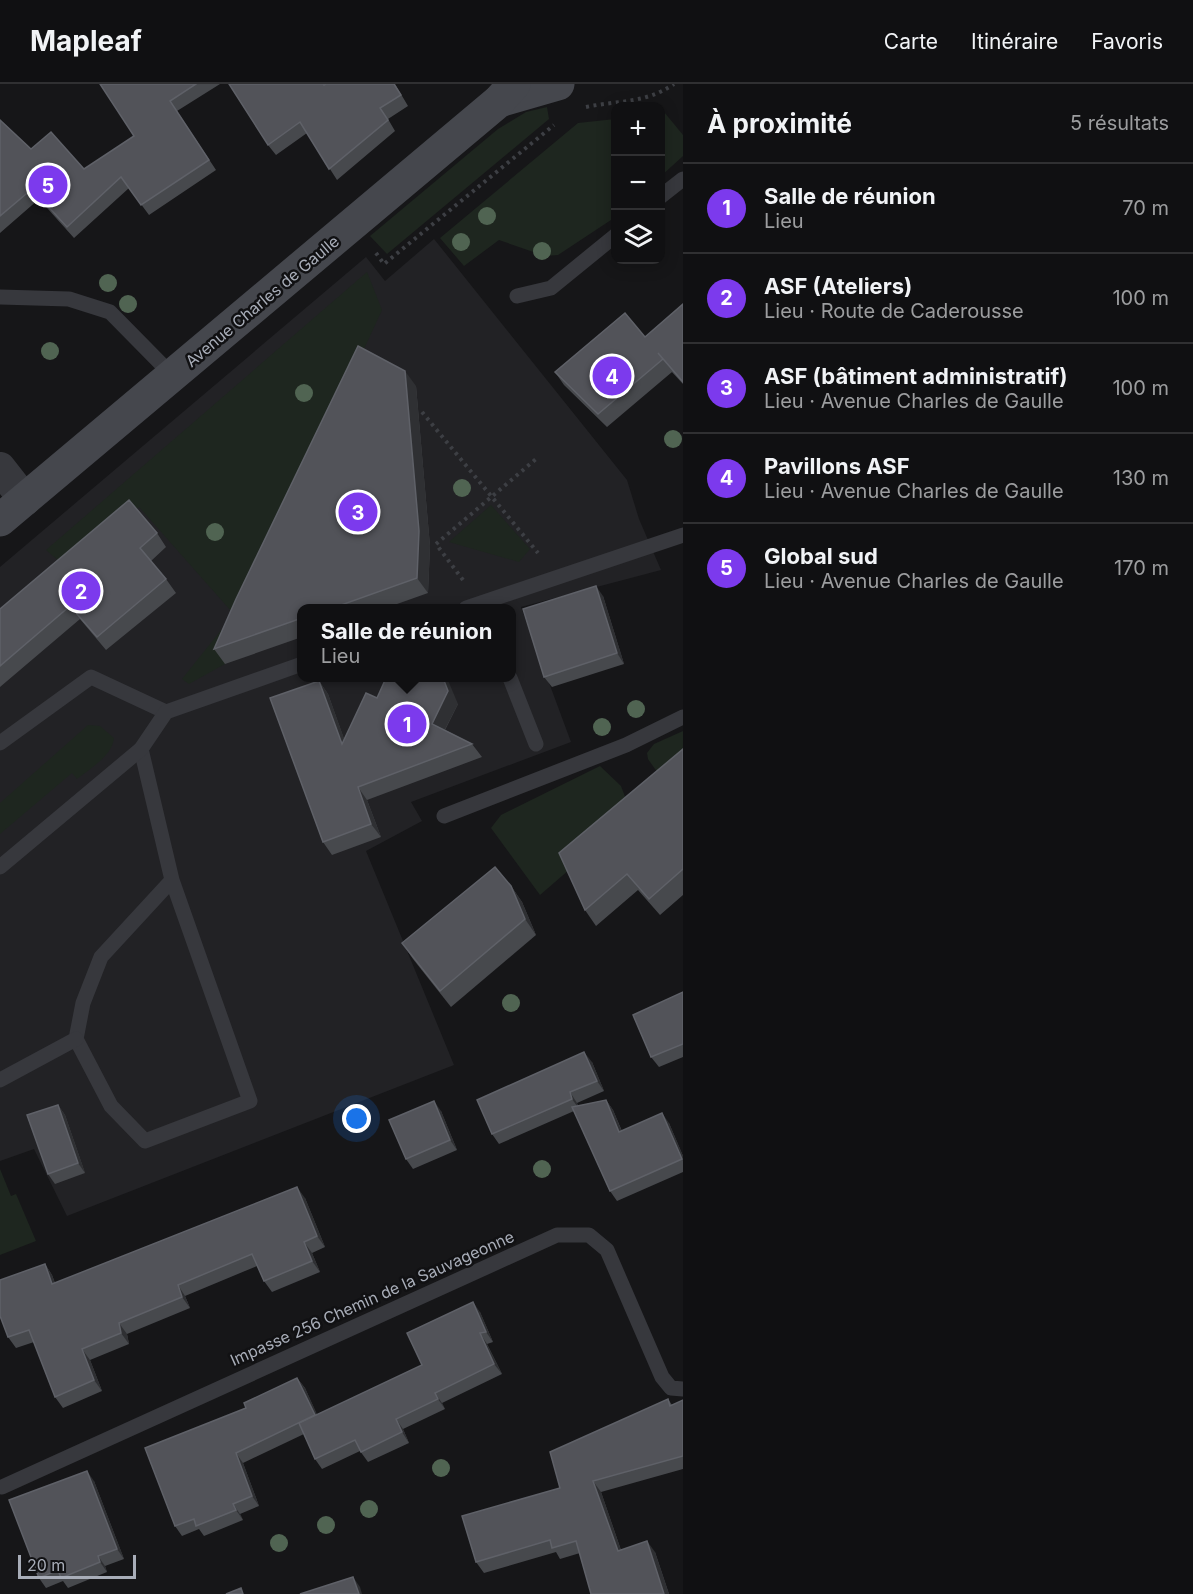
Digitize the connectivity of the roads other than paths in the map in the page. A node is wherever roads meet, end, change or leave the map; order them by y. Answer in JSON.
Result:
{"nodes":[{"id":1,"x":558,"y":84,"type":"edge"},
{"id":2,"x":506,"y":93,"type":"edge"},
{"id":3,"x":683,"y":179,"type":"edge"},
{"id":4,"x":665,"y":193,"type":"edge"},
{"id":5,"x":611,"y":237,"type":"edge"},
{"id":6,"x":517,"y":296,"type":"dead end"},
{"id":7,"x":0,"y":297,"type":"edge"},
{"id":8,"x":173,"y":376,"type":"junction"},
{"id":9,"x":0,"y":468,"type":"edge"},
{"id":10,"x":25,"y":500,"type":"junction"},
{"id":11,"x":0,"y":520,"type":"edge"},
{"id":12,"x":683,"y":535,"type":"edge"},
{"id":13,"x":486,"y":604,"type":"edge"},
{"id":14,"x":297,"y":666,"type":"edge"},
{"id":15,"x":512,"y":682,"type":"edge"},
{"id":16,"x":166,"y":712,"type":"junction"},
{"id":17,"x":683,"y":717,"type":"edge"},
{"id":18,"x":0,"y":743,"type":"edge"},
{"id":19,"x":536,"y":744,"type":"dead end"},
{"id":20,"x":141,"y":749,"type":"junction"},
{"id":21,"x":444,"y":816,"type":"dead end"},
{"id":22,"x":0,"y":867,"type":"edge"},
{"id":23,"x":172,"y":880,"type":"junction"},
{"id":24,"x":76,"y":1039,"type":"junction"},
{"id":25,"x":0,"y":1080,"type":"edge"},
{"id":26,"x":683,"y":1389,"type":"edge"},
{"id":27,"x":2,"y":1487,"type":"dead end"}],
"edges":[{"from":1,"to":2,"type":"main road","name":"Avenue Charles de Gaulle"},
{"from":2,"to":8,"type":"main road","name":"Avenue Charles de Gaulle"},
{"from":3,"to":4,"type":"lane"},
{"from":5,"to":6,"type":"lane"},
{"from":7,"to":8,"type":"lane"},
{"from":8,"to":10,"type":"main road","name":"Avenue Charles de Gaulle"},
{"from":9,"to":10,"type":"street"},
{"from":10,"to":11,"type":"main road","name":"Avenue Charles de Gaulle"},
{"from":12,"to":13,"type":"lane"},
{"from":14,"to":16,"type":"lane"},
{"from":15,"to":19,"type":"lane"},
{"from":16,"to":18,"type":"lane"},
{"from":16,"to":20,"type":"lane"},
{"from":17,"to":21,"type":"lane"},
{"from":20,"to":22,"type":"lane"},
{"from":20,"to":23,"type":"lane"},
{"from":23,"to":24,"type":"lane"},
{"from":23,"to":24,"type":"lane"},
{"from":24,"to":25,"type":"lane"},
{"from":26,"to":27,"type":"lane","name":"Impasse 256 Chemin de la Sauvageonne"}]}
